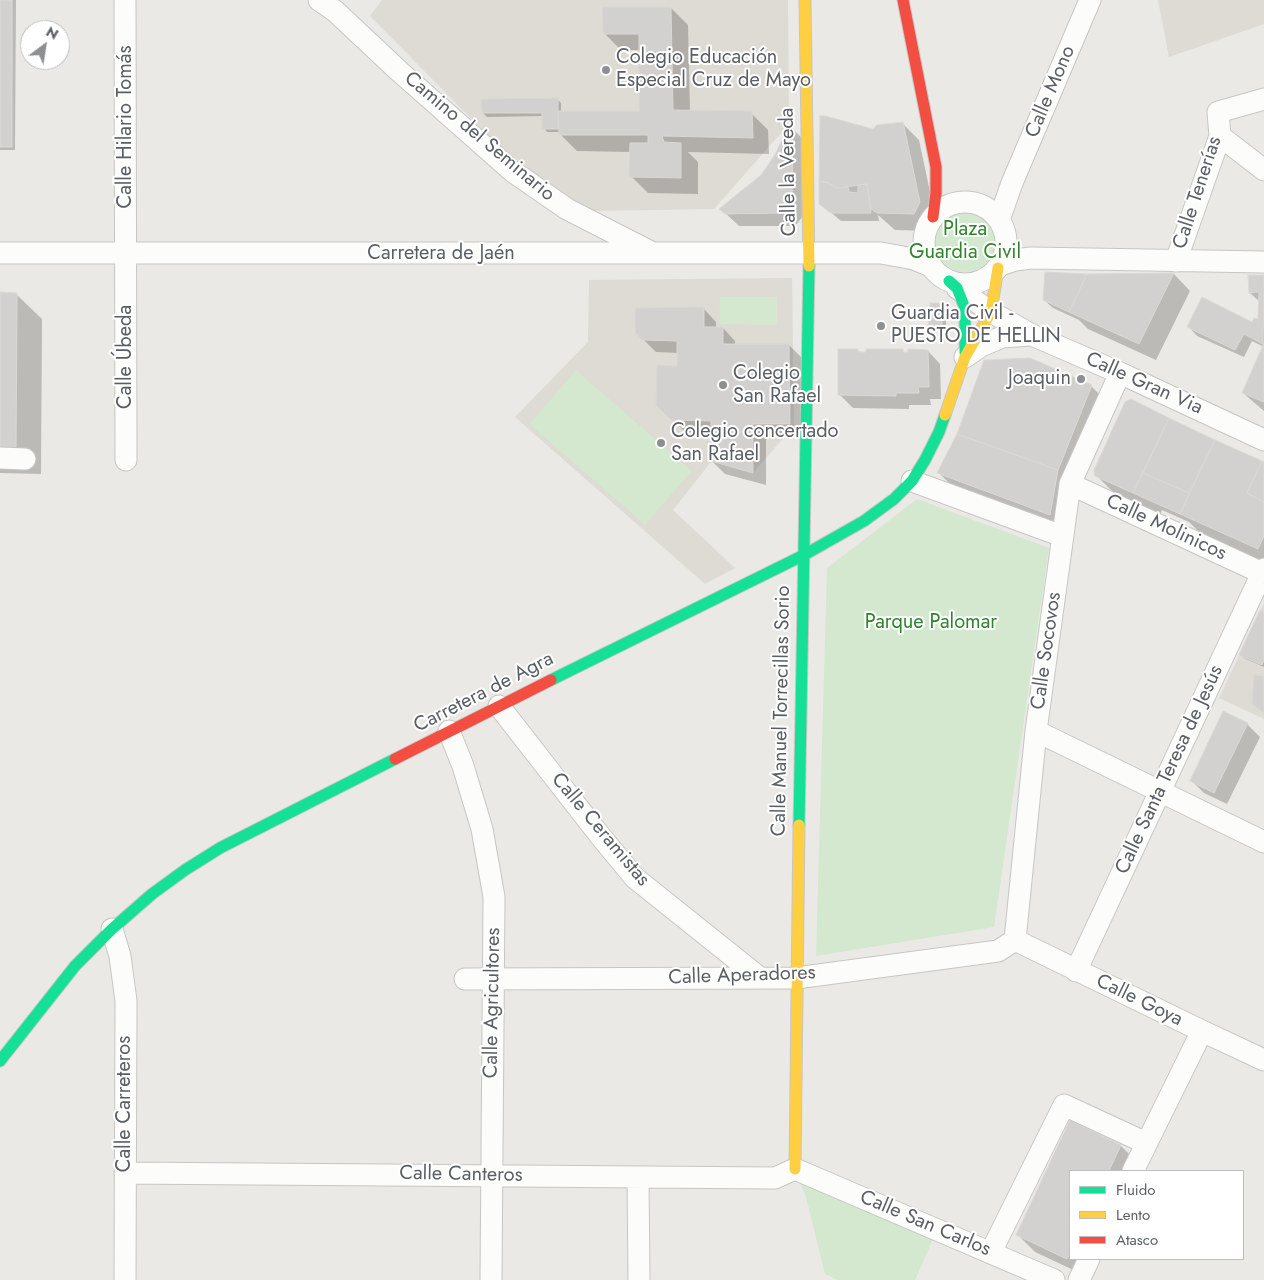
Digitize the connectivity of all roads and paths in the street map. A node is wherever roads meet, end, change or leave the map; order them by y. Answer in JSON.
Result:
{"nodes":[{"id":1,"x":125,"y":0,"type":"edge"},
{"id":2,"x":319,"y":0,"type":"edge"},
{"id":3,"x":805,"y":0,"type":"edge"},
{"id":4,"x":903,"y":0,"type":"edge"},
{"id":5,"x":1090,"y":0,"type":"edge"},
{"id":6,"x":1264,"y":99,"type":"edge"},
{"id":7,"x":1220,"y":136,"type":"junction"},
{"id":8,"x":936,"y":167,"type":"junction"},
{"id":9,"x":1264,"y":170,"type":"edge"},
{"id":10,"x":1012,"y":184,"type":"junction"},
{"id":11,"x":956,"y":203,"type":"junction"},
{"id":12,"x":978,"y":204,"type":"junction"},
{"id":13,"x":933,"y":217,"type":"junction"},
{"id":14,"x":998,"y":220,"type":"junction"},
{"id":15,"x":924,"y":239,"type":"junction"},
{"id":16,"x":1006,"y":242,"type":"junction"},
{"id":17,"x":881,"y":253,"type":"junction"},
{"id":18,"x":0,"y":254,"type":"edge"},
{"id":19,"x":126,"y":254,"type":"junction"},
{"id":20,"x":654,"y":254,"type":"junction"},
{"id":21,"x":810,"y":254,"type":"junction"},
{"id":22,"x":1031,"y":258,"type":"junction"},
{"id":23,"x":1176,"y":261,"type":"junction"},
{"id":24,"x":1264,"y":262,"type":"edge"},
{"id":25,"x":931,"y":266,"type":"junction"},
{"id":26,"x":997,"y":272,"type":"junction"},
{"id":27,"x":953,"y":284,"type":"junction"},
{"id":28,"x":991,"y":312,"type":"junction"},
{"id":29,"x":1027,"y":332,"type":"junction"},
{"id":30,"x":965,"y":357,"type":"junction"},
{"id":31,"x":1120,"y":373,"type":"junction"},
{"id":32,"x":1264,"y":440,"type":"edge"},
{"id":33,"x":0,"y":458,"type":"edge"},
{"id":34,"x":25,"y":458,"type":"dead end"},
{"id":35,"x":126,"y":460,"type":"dead end"},
{"id":36,"x":912,"y":481,"type":"junction"},
{"id":37,"x":1070,"y":484,"type":"junction"},
{"id":38,"x":1062,"y":536,"type":"junction"},
{"id":39,"x":804,"y":555,"type":"junction"},
{"id":40,"x":1263,"y":571,"type":"edge"},
{"id":41,"x":499,"y":706,"type":"junction"},
{"id":42,"x":1036,"y":731,"type":"junction"},
{"id":43,"x":449,"y":732,"type":"junction"},
{"id":44,"x":1159,"y":791,"type":"junction"},
{"id":45,"x":1264,"y":842,"type":"edge"},
{"id":46,"x":112,"y":929,"type":"junction"},
{"id":47,"x":1015,"y":940,"type":"junction"},
{"id":48,"x":1076,"y":971,"type":"junction"},
{"id":49,"x":760,"y":978,"type":"junction"},
{"id":50,"x":796,"y":978,"type":"junction"},
{"id":51,"x":465,"y":979,"type":"dead end"},
{"id":52,"x":494,"y":979,"type":"junction"},
{"id":53,"x":1202,"y":1032,"type":"junction"},
{"id":54,"x":1264,"y":1060,"type":"edge"},
{"id":55,"x":0,"y":1061,"type":"edge"},
{"id":56,"x":1146,"y":1144,"type":"junction"},
{"id":57,"x":795,"y":1169,"type":"junction"},
{"id":58,"x":1133,"y":1170,"type":"edge"},
{"id":59,"x":125,"y":1173,"type":"junction"},
{"id":60,"x":491,"y":1176,"type":"junction"},
{"id":61,"x":638,"y":1178,"type":"junction"},
{"id":62,"x":991,"y":1252,"type":"junction"},
{"id":63,"x":1089,"y":1260,"type":"edge"},
{"id":64,"x":125,"y":1280,"type":"edge"},
{"id":65,"x":491,"y":1280,"type":"edge"},
{"id":66,"x":640,"y":1280,"type":"edge"},
{"id":67,"x":1054,"y":1280,"type":"edge"},
{"id":68,"x":1079,"y":1280,"type":"edge"}],
"edges":[{"from":1,"to":19,"type":"street","name":"Calle Hilario Tomás"},
{"from":2,"to":20,"type":"street","name":"Camino del Seminario"},
{"from":3,"to":21,"type":"street","name":"Calle la Vereda"},
{"from":4,"to":8,"type":"street"},
{"from":5,"to":10,"type":"street","name":"Calle Mono"},
{"from":6,"to":7,"type":"street","name":"Calle Tenerías"},
{"from":7,"to":9,"type":"street"},
{"from":7,"to":23,"type":"street","name":"Calle Tenerías"},
{"from":8,"to":11,"type":"street"},
{"from":8,"to":13,"type":"street"},
{"from":10,"to":12,"type":"street"},
{"from":10,"to":14,"type":"street","name":"Calle Mono"},
{"from":11,"to":12,"type":"street"},
{"from":11,"to":13,"type":"street"},
{"from":12,"to":14,"type":"street"},
{"from":13,"to":15,"type":"street"},
{"from":14,"to":16,"type":"street"},
{"from":15,"to":17,"type":"street","name":"Carretera de Jaén"},
{"from":15,"to":25,"type":"street"},
{"from":16,"to":22,"type":"street"},
{"from":16,"to":26,"type":"street"},
{"from":17,"to":21,"type":"street","name":"Carretera de Jaén"},
{"from":17,"to":25,"type":"street","name":"Carretera de Jaén"},
{"from":18,"to":19,"type":"street","name":"Carretera de Jaén"},
{"from":19,"to":20,"type":"street","name":"Carretera de Jaén"},
{"from":19,"to":35,"type":"street","name":"Calle Úbeda"},
{"from":20,"to":21,"type":"street","name":"Carretera de Jaén"},
{"from":21,"to":39,"type":"street","name":"Calle Manuel Torrecillas Sorio"},
{"from":22,"to":23,"type":"street"},
{"from":22,"to":26,"type":"street"},
{"from":23,"to":24,"type":"street"},
{"from":25,"to":27,"type":"street"},
{"from":26,"to":27,"type":"street"},
{"from":26,"to":28,"type":"street","name":"Carretera de Agra"},
{"from":26,"to":29,"type":"street"},
{"from":27,"to":28,"type":"street","name":"Calle Gran Via"},
{"from":27,"to":30,"type":"street","name":"Carretera de Agra"},
{"from":28,"to":29,"type":"street","name":"Calle Gran Via"},
{"from":28,"to":30,"type":"street","name":"Carretera de Agra"},
{"from":29,"to":30,"type":"street"},
{"from":29,"to":31,"type":"street","name":"Calle Gran Via"},
{"from":30,"to":36,"type":"street","name":"Carretera de Agra"},
{"from":31,"to":32,"type":"street","name":"Calle Gran Via"},
{"from":31,"to":37,"type":"street","name":"Calle Socovos"},
{"from":33,"to":34,"type":"street"},
{"from":36,"to":38,"type":"street"},
{"from":36,"to":39,"type":"street","name":"Carretera de Agra"},
{"from":37,"to":38,"type":"street","name":"Calle Socovos"},
{"from":37,"to":40,"type":"street","name":"Calle Molinicos"},
{"from":38,"to":42,"type":"street","name":"Calle Socovos"},
{"from":39,"to":41,"type":"street","name":"Carretera de Agra"},
{"from":39,"to":50,"type":"street","name":"Calle Manuel Torrecillas Sorio"},
{"from":40,"to":44,"type":"street","name":"Calle Santa Teresa de Jesús"},
{"from":41,"to":43,"type":"street","name":"Carretera de Agra"},
{"from":41,"to":49,"type":"street","name":"Calle Ceramistas"},
{"from":42,"to":44,"type":"street"},
{"from":42,"to":47,"type":"street","name":"Calle Socovos"},
{"from":43,"to":46,"type":"street","name":"Carretera de Agra"},
{"from":43,"to":52,"type":"street","name":"Calle Agricultores"},
{"from":44,"to":45,"type":"street"},
{"from":44,"to":48,"type":"street","name":"Calle Santa Teresa de Jesús"},
{"from":46,"to":55,"type":"street","name":"Carretera de Agra"},
{"from":46,"to":59,"type":"street","name":"Calle Carreteros"},
{"from":47,"to":48,"type":"street","name":"Calle Goya"},
{"from":47,"to":50,"type":"street","name":"Calle Aperadores"},
{"from":48,"to":53,"type":"street","name":"Calle Goya"},
{"from":49,"to":50,"type":"street","name":"Calle Aperadores"},
{"from":49,"to":52,"type":"street","name":"Calle Aperadores"},
{"from":50,"to":57,"type":"street","name":"Calle Manuel Torrecillas Sorio"},
{"from":51,"to":52,"type":"street","name":"Calle Aperadores"},
{"from":52,"to":60,"type":"street","name":"Calle Agricultores"},
{"from":53,"to":54,"type":"street","name":"Calle Goya"},
{"from":53,"to":56,"type":"street"},
{"from":56,"to":58,"type":"street"},
{"from":56,"to":62,"type":"street"},
{"from":57,"to":61,"type":"street","name":"Calle Canteros"},
{"from":57,"to":62,"type":"street","name":"Calle San Carlos"},
{"from":59,"to":60,"type":"street","name":"Calle Canteros"},
{"from":59,"to":64,"type":"street","name":"Calle Carreteros"},
{"from":60,"to":61,"type":"street","name":"Calle Canteros"},
{"from":60,"to":65,"type":"street","name":"Calle Agricultores"},
{"from":61,"to":66,"type":"street"},
{"from":62,"to":67,"type":"street","name":"Calle San Carlos"},
{"from":63,"to":68,"type":"street"}]}
